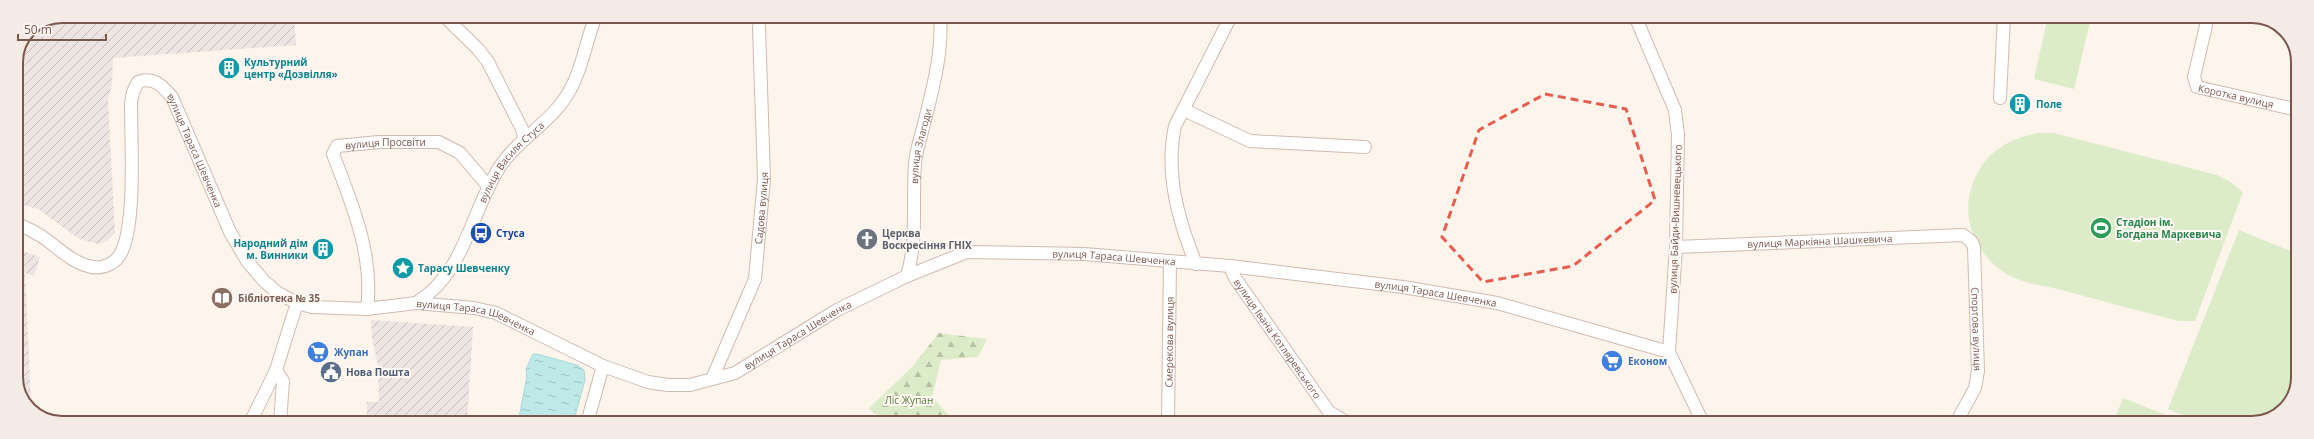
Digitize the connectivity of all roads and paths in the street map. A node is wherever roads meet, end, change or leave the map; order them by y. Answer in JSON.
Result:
{"nodes":[{"id":1,"x":451,"y":23,"type":"edge"},
{"id":2,"x":594,"y":23,"type":"edge"},
{"id":3,"x":941,"y":23,"type":"edge"},
{"id":4,"x":1228,"y":23,"type":"edge"},
{"id":5,"x":1638,"y":23,"type":"edge"},
{"id":6,"x":2004,"y":23,"type":"edge"},
{"id":7,"x":2203,"y":23,"type":"edge"},
{"id":8,"x":759,"y":28,"type":"dead end"},
{"id":9,"x":2000,"y":98,"type":"dead end"},
{"id":10,"x":2291,"y":108,"type":"edge"},
{"id":11,"x":1184,"y":110,"type":"junction"},
{"id":12,"x":524,"y":138,"type":"junction"},
{"id":13,"x":1365,"y":147,"type":"dead end"},
{"id":14,"x":489,"y":188,"type":"junction"},
{"id":15,"x":23,"y":227,"type":"edge"},
{"id":16,"x":1962,"y":235,"type":"joint"},
{"id":17,"x":1676,"y":247,"type":"junction"},
{"id":18,"x":1170,"y":262,"type":"junction"},
{"id":19,"x":1196,"y":264,"type":"junction"},
{"id":20,"x":1230,"y":266,"type":"junction"},
{"id":21,"x":907,"y":276,"type":"junction"},
{"id":22,"x":297,"y":303,"type":"junction"},
{"id":23,"x":416,"y":303,"type":"junction"},
{"id":24,"x":367,"y":310,"type":"junction"},
{"id":25,"x":1669,"y":352,"type":"junction"},
{"id":26,"x":603,"y":366,"type":"junction"},
{"id":27,"x":276,"y":370,"type":"junction"},
{"id":28,"x":712,"y":380,"type":"junction"},
{"id":29,"x":253,"y":416,"type":"edge"},
{"id":30,"x":280,"y":416,"type":"edge"},
{"id":31,"x":589,"y":416,"type":"edge"},
{"id":32,"x":1168,"y":416,"type":"edge"},
{"id":33,"x":1337,"y":416,"type":"edge"},
{"id":34,"x":1700,"y":416,"type":"edge"},
{"id":35,"x":1960,"y":416,"type":"edge"}],
"edges":[{"from":1,"to":12,"type":"street"},
{"from":2,"to":12,"type":"street","name":"вулиця Василя Стуса"},
{"from":3,"to":21,"type":"street","name":"вулиця Злагоди"},
{"from":4,"to":11,"type":"street"},
{"from":5,"to":17,"type":"street","name":"вулиця Байди-Вишневецького"},
{"from":6,"to":9,"type":"street"},
{"from":7,"to":10,"type":"street","name":"Коротка вулиця"},
{"from":8,"to":28,"type":"street","name":"Садова вулиця"},
{"from":11,"to":13,"type":"street"},
{"from":11,"to":19,"type":"street"},
{"from":12,"to":14,"type":"street","name":"вулиця Василя Стуса"},
{"from":14,"to":23,"type":"street","name":"вулиця Василя Стуса"},
{"from":14,"to":24,"type":"street","name":"вулиця Просвіти"},
{"from":15,"to":22,"type":"street","name":"вулиця Тараса Шевченка"},
{"from":16,"to":17,"type":"street","name":"вулиця Маркіяна Шашкевича"},
{"from":16,"to":35,"type":"street","name":"Спортова вулиця"},
{"from":17,"to":25,"type":"street","name":"вулиця Байди-Вишневецького"},
{"from":18,"to":19,"type":"street","name":"вулиця Тараса Шевченка"},
{"from":18,"to":21,"type":"street","name":"вулиця Тараса Шевченка"},
{"from":18,"to":32,"type":"street","name":"Смерекова вулиця"},
{"from":19,"to":20,"type":"street","name":"вулиця Тараса Шевченка"},
{"from":20,"to":25,"type":"street","name":"вулиця Тараса Шевченка"},
{"from":20,"to":33,"type":"street","name":"вулиця Івана Котляревського"},
{"from":21,"to":28,"type":"street","name":"вулиця Тараса Шевченка"},
{"from":22,"to":24,"type":"street","name":"вулиця Тараса Шевченка"},
{"from":22,"to":27,"type":"street"},
{"from":23,"to":24,"type":"street","name":"вулиця Тараса Шевченка"},
{"from":23,"to":26,"type":"street","name":"вулиця Тараса Шевченка"},
{"from":25,"to":34,"type":"street","name":"вулиця Байди-Вишневецького"},
{"from":26,"to":28,"type":"street","name":"вулиця Тараса Шевченка"},
{"from":26,"to":31,"type":"street"},
{"from":27,"to":29,"type":"street"},
{"from":27,"to":30,"type":"street"}]}
